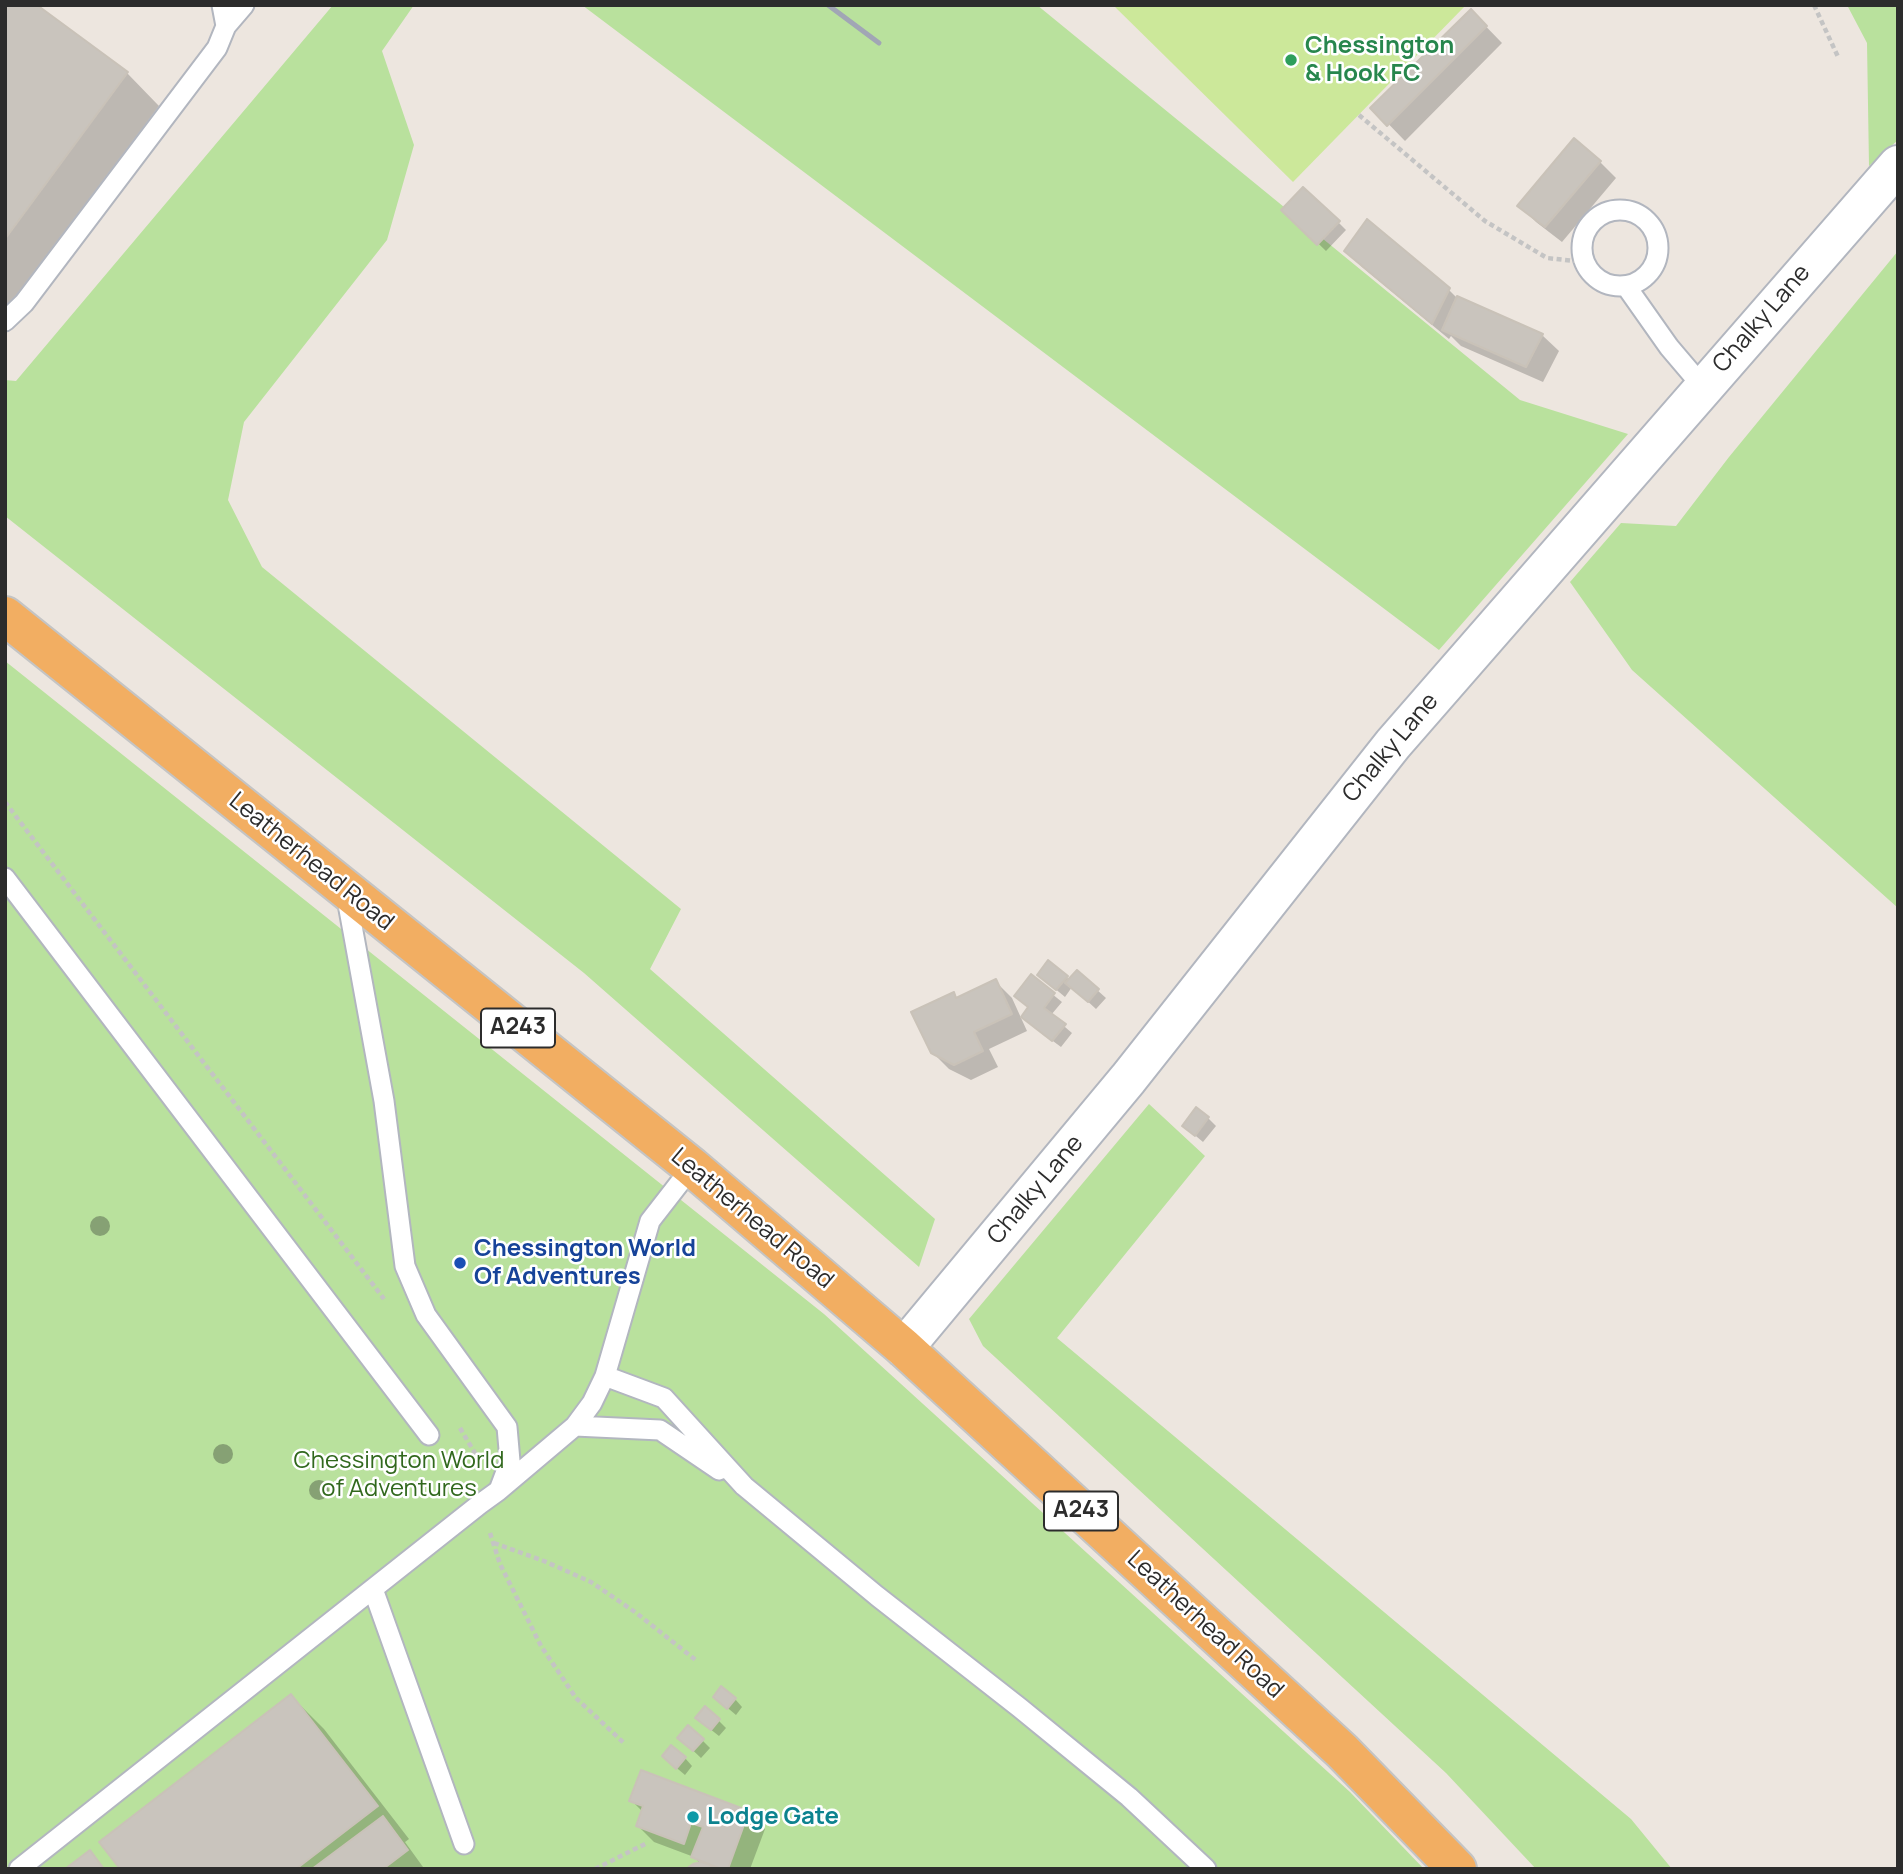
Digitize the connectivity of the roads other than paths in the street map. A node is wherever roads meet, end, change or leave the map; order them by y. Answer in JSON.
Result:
{"nodes":[{"id":1,"x":222,"y":5,"type":"edge"},
{"id":2,"x":244,"y":5,"type":"edge"},
{"id":3,"x":226,"y":26,"type":"junction"},
{"id":4,"x":1898,"y":164,"type":"edge"},
{"id":5,"x":1626,"y":286,"type":"junction"},
{"id":6,"x":5,"y":321,"type":"edge"},
{"id":7,"x":1703,"y":387,"type":"junction"},
{"id":8,"x":5,"y":616,"type":"edge"},
{"id":9,"x":5,"y":878,"type":"edge"},
{"id":10,"x":345,"y":888,"type":"junction"},
{"id":11,"x":692,"y":1167,"type":"junction"},
{"id":12,"x":904,"y":1348,"type":"junction"},
{"id":13,"x":606,"y":1376,"type":"junction"},
{"id":14,"x":575,"y":1426,"type":"junction"},
{"id":15,"x":429,"y":1434,"type":"dead end"},
{"id":16,"x":744,"y":1486,"type":"junction"},
{"id":17,"x":498,"y":1491,"type":"junction"},
{"id":18,"x":373,"y":1589,"type":"junction"},
{"id":19,"x":464,"y":1844,"type":"dead end"},
{"id":20,"x":19,"y":1869,"type":"edge"},
{"id":21,"x":1206,"y":1869,"type":"edge"},
{"id":22,"x":1457,"y":1869,"type":"edge"}],
"edges":[{"from":1,"to":3,"type":"lane"},
{"from":2,"to":3,"type":"lane"},
{"from":3,"to":6,"type":"lane"},
{"from":4,"to":7,"type":"street","name":"Chalky Lane"},
{"from":5,"to":5,"type":"lane"},
{"from":5,"to":7,"type":"lane"},
{"from":7,"to":12,"type":"street","name":"Chalky Lane"},
{"from":8,"to":10,"type":"highway","name":"Leatherhead Road","number":"A243"},
{"from":9,"to":15,"type":"lane"},
{"from":10,"to":11,"type":"highway","name":"Leatherhead Road","number":"A243"},
{"from":10,"to":17,"type":"lane"},
{"from":11,"to":12,"type":"highway","name":"Leatherhead Road","number":"A243"},
{"from":11,"to":13,"type":"lane"},
{"from":12,"to":22,"type":"highway","name":"Leatherhead Road","number":"A243"},
{"from":13,"to":14,"type":"lane"},
{"from":13,"to":16,"type":"lane"},
{"from":14,"to":16,"type":"lane"},
{"from":14,"to":17,"type":"lane"},
{"from":16,"to":21,"type":"lane"},
{"from":17,"to":18,"type":"lane"},
{"from":18,"to":19,"type":"lane"},
{"from":18,"to":20,"type":"lane"}]}
